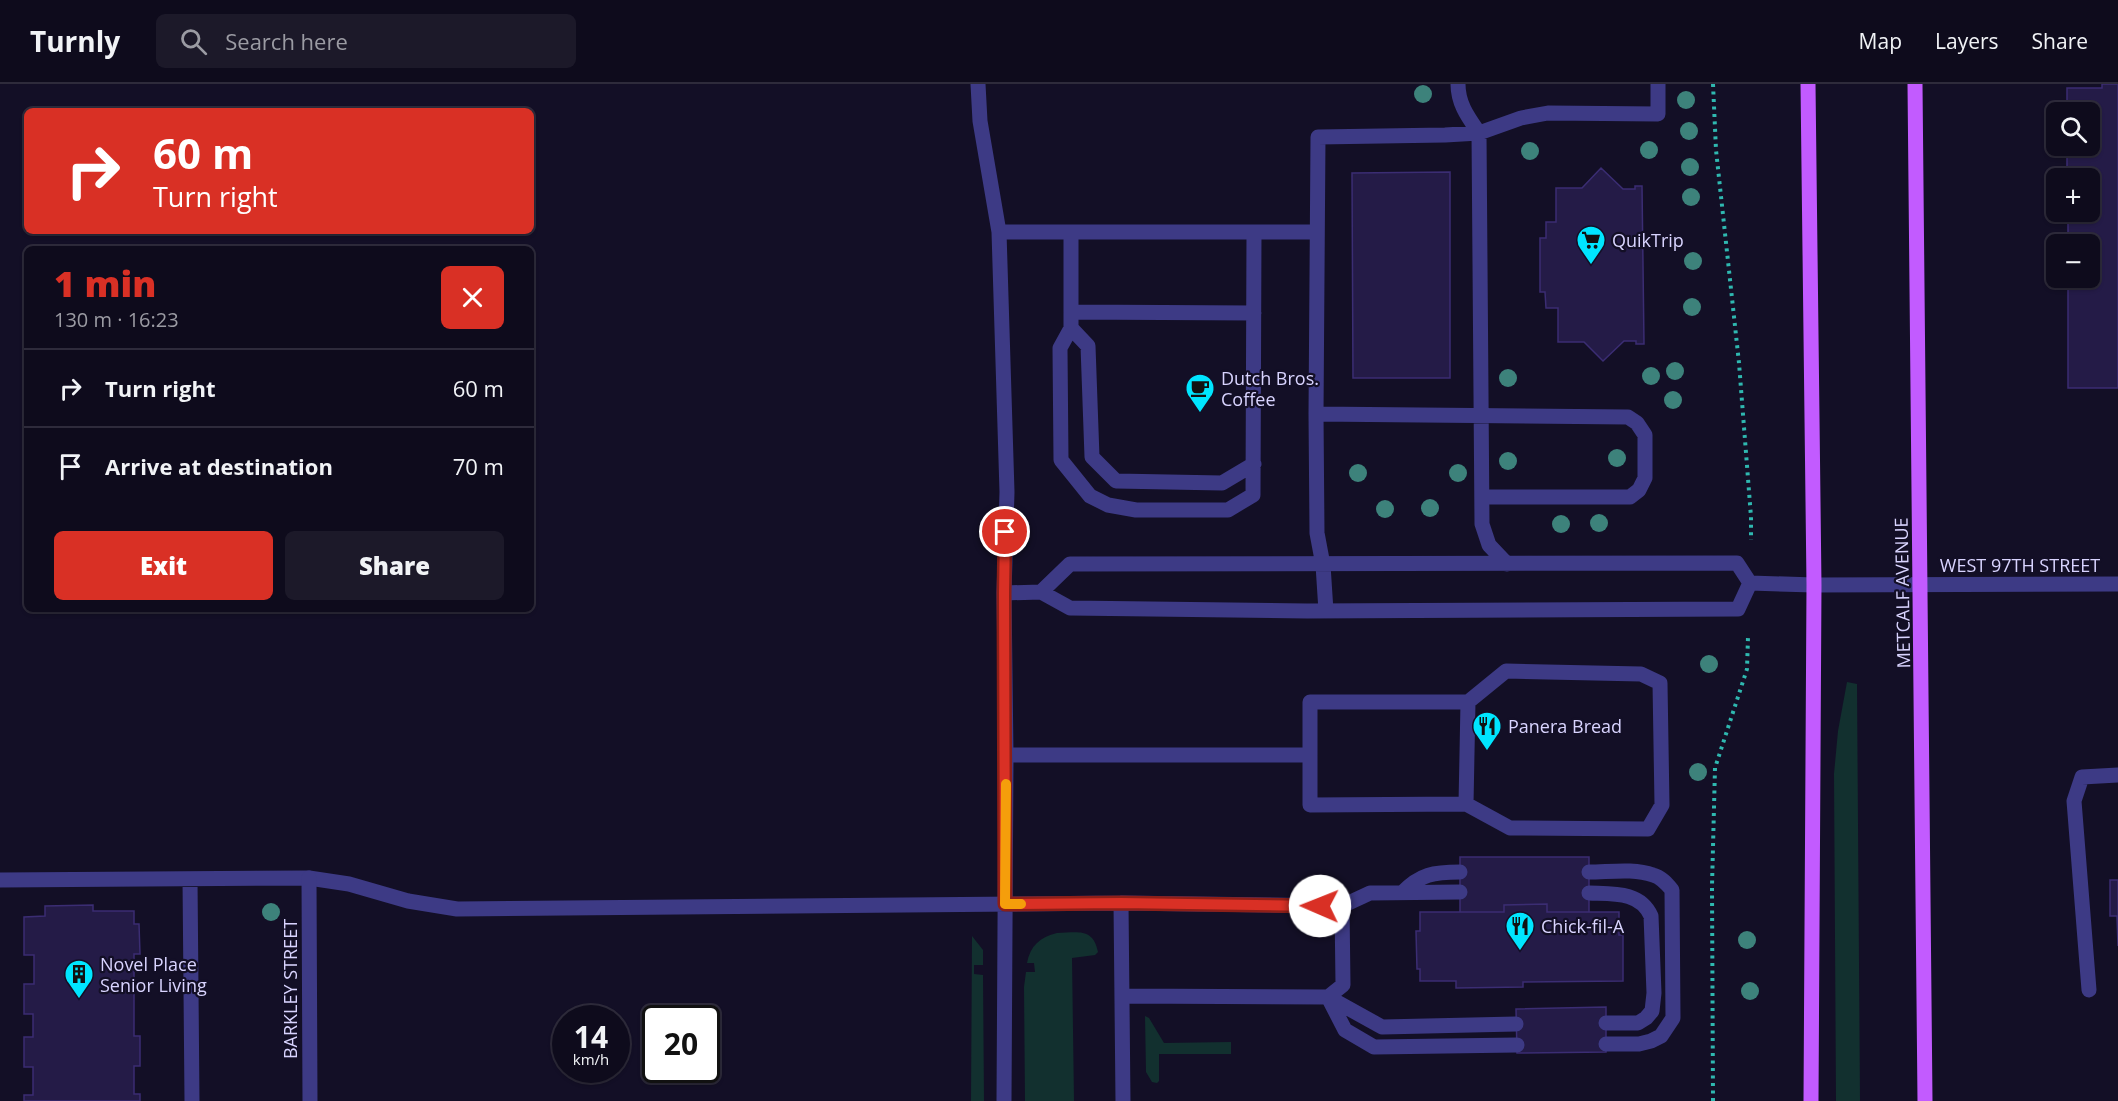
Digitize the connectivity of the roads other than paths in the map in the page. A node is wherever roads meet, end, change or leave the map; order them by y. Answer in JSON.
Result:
{"nodes":[{"id":1,"x":978,"y":84,"type":"edge"},
{"id":2,"x":1458,"y":84,"type":"edge"},
{"id":3,"x":1658,"y":84,"type":"edge"},
{"id":4,"x":1808,"y":84,"type":"edge"},
{"id":5,"x":1915,"y":84,"type":"edge"},
{"id":6,"x":1479,"y":133,"type":"junction"},
{"id":7,"x":999,"y":232,"type":"junction"},
{"id":8,"x":1071,"y":232,"type":"junction"},
{"id":9,"x":1254,"y":232,"type":"junction"},
{"id":10,"x":1317,"y":232,"type":"junction"},
{"id":11,"x":1071,"y":312,"type":"junction"},
{"id":12,"x":1254,"y":313,"type":"junction"},
{"id":13,"x":1071,"y":328,"type":"junction"},
{"id":14,"x":1316,"y":414,"type":"junction"},
{"id":15,"x":1482,"y":415,"type":"junction"},
{"id":16,"x":1254,"y":464,"type":"junction"},
{"id":17,"x":1482,"y":497,"type":"junction"},
{"id":18,"x":1507,"y":564,"type":"junction"},
{"id":19,"x":1323,"y":565,"type":"junction"},
{"id":20,"x":1750,"y":583,"type":"junction"},
{"id":21,"x":1922,"y":584,"type":"junction"},
{"id":22,"x":2118,"y":584,"type":"edge"},
{"id":23,"x":1814,"y":585,"type":"junction"},
{"id":24,"x":1041,"y":592,"type":"junction"},
{"id":25,"x":1004,"y":593,"type":"junction"},
{"id":26,"x":1326,"y":611,"type":"junction"},
{"id":27,"x":1468,"y":702,"type":"junction"},
{"id":28,"x":1310,"y":755,"type":"junction"},
{"id":29,"x":1006,"y":756,"type":"junction"},
{"id":30,"x":2118,"y":775,"type":"edge"},
{"id":31,"x":1466,"y":804,"type":"junction"},
{"id":32,"x":1460,"y":872,"type":"dead end"},
{"id":33,"x":1589,"y":872,"type":"dead end"},
{"id":34,"x":309,"y":878,"type":"junction"},
{"id":35,"x":190,"y":879,"type":"junction"},
{"id":36,"x":0,"y":880,"type":"edge"},
{"id":37,"x":1460,"y":892,"type":"dead end"},
{"id":38,"x":1589,"y":893,"type":"dead end"},
{"id":39,"x":1402,"y":894,"type":"junction"},
{"id":40,"x":1121,"y":903,"type":"junction"},
{"id":41,"x":1005,"y":904,"type":"junction"},
{"id":42,"x":1342,"y":906,"type":"junction"},
{"id":43,"x":2089,"y":990,"type":"dead end"},
{"id":44,"x":1122,"y":996,"type":"junction"},
{"id":45,"x":1328,"y":997,"type":"junction"},
{"id":46,"x":1606,"y":1023,"type":"dead end"},
{"id":47,"x":1516,"y":1024,"type":"dead end"},
{"id":48,"x":1606,"y":1044,"type":"dead end"},
{"id":49,"x":1517,"y":1045,"type":"dead end"},
{"id":50,"x":192,"y":1101,"type":"edge"},
{"id":51,"x":310,"y":1101,"type":"edge"},
{"id":52,"x":1004,"y":1101,"type":"edge"},
{"id":53,"x":1123,"y":1101,"type":"edge"},
{"id":54,"x":1811,"y":1101,"type":"edge"},
{"id":55,"x":1926,"y":1101,"type":"edge"}],
"edges":[{"from":1,"to":7,"type":"street"},
{"from":2,"to":6,"type":"street"},
{"from":3,"to":6,"type":"street"},
{"from":4,"to":23,"type":"main road"},
{"from":5,"to":21,"type":"main road","name":"METCALF AVENUE"},
{"from":6,"to":10,"type":"street"},
{"from":6,"to":15,"type":"street"},
{"from":7,"to":8,"type":"street"},
{"from":7,"to":25,"type":"street"},
{"from":8,"to":9,"type":"street"},
{"from":8,"to":11,"type":"street"},
{"from":9,"to":10,"type":"street"},
{"from":9,"to":12,"type":"street"},
{"from":10,"to":14,"type":"street"},
{"from":11,"to":12,"type":"street"},
{"from":11,"to":13,"type":"street"},
{"from":12,"to":16,"type":"street"},
{"from":13,"to":16,"type":"street"},
{"from":13,"to":16,"type":"street"},
{"from":14,"to":15,"type":"street"},
{"from":14,"to":19,"type":"street"},
{"from":15,"to":17,"type":"street"},
{"from":15,"to":17,"type":"street"},
{"from":17,"to":18,"type":"street"},
{"from":18,"to":19,"type":"street"},
{"from":18,"to":20,"type":"street"},
{"from":19,"to":24,"type":"street"},
{"from":19,"to":26,"type":"street"},
{"from":20,"to":23,"type":"street","name":"WEST 97TH STREET"},
{"from":20,"to":26,"type":"street"},
{"from":21,"to":22,"type":"street","name":"WEST 97TH STREET"},
{"from":21,"to":23,"type":"street","name":"WEST 97TH STREET"},
{"from":21,"to":55,"type":"main road","name":"METCALF AVENUE"},
{"from":23,"to":54,"type":"main road"},
{"from":24,"to":25,"type":"street"},
{"from":24,"to":26,"type":"street"},
{"from":25,"to":29,"type":"street"},
{"from":27,"to":28,"type":"street"},
{"from":27,"to":31,"type":"street"},
{"from":27,"to":31,"type":"street"},
{"from":28,"to":29,"type":"street"},
{"from":28,"to":31,"type":"street"},
{"from":29,"to":41,"type":"street"},
{"from":30,"to":43,"type":"street"},
{"from":32,"to":39,"type":"street"},
{"from":33,"to":48,"type":"street"},
{"from":34,"to":35,"type":"street"},
{"from":34,"to":41,"type":"street"},
{"from":34,"to":51,"type":"street","name":"BARKLEY STREET"},
{"from":35,"to":36,"type":"street"},
{"from":35,"to":50,"type":"street"},
{"from":37,"to":39,"type":"street"},
{"from":38,"to":46,"type":"street"},
{"from":39,"to":42,"type":"street"},
{"from":40,"to":41,"type":"street"},
{"from":40,"to":42,"type":"street"},
{"from":40,"to":44,"type":"street"},
{"from":41,"to":52,"type":"street"},
{"from":42,"to":45,"type":"street"},
{"from":44,"to":45,"type":"street"},
{"from":44,"to":53,"type":"street"},
{"from":45,"to":47,"type":"street"},
{"from":45,"to":49,"type":"street"}]}
